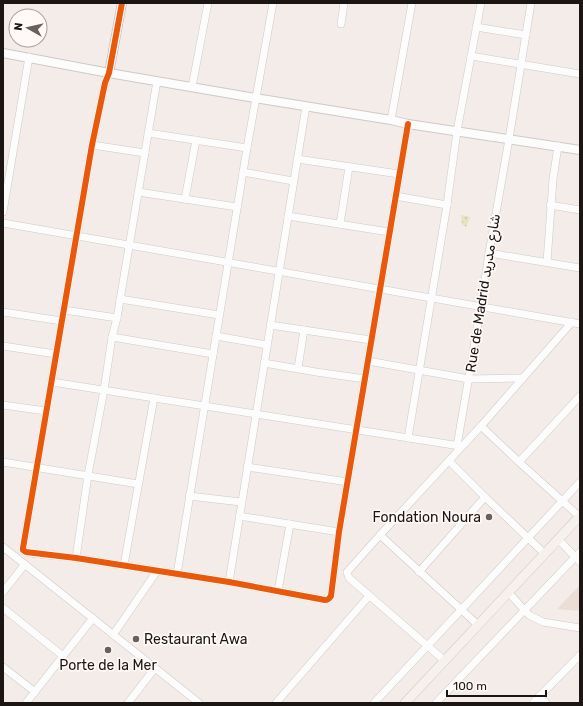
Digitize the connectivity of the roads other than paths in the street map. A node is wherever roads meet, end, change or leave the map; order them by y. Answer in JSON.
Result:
{"nodes":[{"id":1,"x":122,"y":3,"type":"edge"},
{"id":2,"x":208,"y":3,"type":"edge"},
{"id":3,"x":273,"y":3,"type":"edge"},
{"id":4,"x":344,"y":3,"type":"edge"},
{"id":5,"x":412,"y":3,"type":"edge"},
{"id":6,"x":481,"y":3,"type":"edge"},
{"id":7,"x":531,"y":3,"type":"edge"},
{"id":8,"x":341,"y":24,"type":"dead end"},
{"id":9,"x":476,"y":27,"type":"junction"},
{"id":10,"x":526,"y":35,"type":"junction"},
{"id":11,"x":3,"y":53,"type":"edge"},
{"id":12,"x":471,"y":56,"type":"junction"},
{"id":13,"x":30,"y":57,"type":"junction"},
{"id":14,"x":522,"y":65,"type":"junction"},
{"id":15,"x":109,"y":74,"type":"junction"},
{"id":16,"x":580,"y":74,"type":"edge"},
{"id":17,"x":157,"y":81,"type":"junction"},
{"id":18,"x":192,"y":87,"type":"junction"},
{"id":19,"x":255,"y":98,"type":"junction"},
{"id":20,"x":306,"y":106,"type":"junction"},
{"id":21,"x":391,"y":120,"type":"junction"},
{"id":22,"x":408,"y":124,"type":"junction"},
{"id":23,"x":457,"y":131,"type":"junction"},
{"id":24,"x":148,"y":133,"type":"junction"},
{"id":25,"x":509,"y":139,"type":"junction"},
{"id":26,"x":196,"y":140,"type":"junction"},
{"id":27,"x":92,"y":145,"type":"junction"},
{"id":28,"x":558,"y":146,"type":"junction"},
{"id":29,"x":247,"y":148,"type":"junction"},
{"id":30,"x":580,"y":150,"type":"edge"},
{"id":31,"x":145,"y":153,"type":"junction"},
{"id":32,"x":297,"y":159,"type":"junction"},
{"id":33,"x":349,"y":167,"type":"junction"},
{"id":34,"x":243,"y":172,"type":"junction"},
{"id":35,"x":399,"y":174,"type":"junction"},
{"id":36,"x":293,"y":181,"type":"junction"},
{"id":37,"x":138,"y":192,"type":"junction"},
{"id":38,"x":395,"y":196,"type":"junction"},
{"id":39,"x":185,"y":199,"type":"junction"},
{"id":40,"x":447,"y":205,"type":"junction"},
{"id":41,"x":550,"y":206,"type":"junction"},
{"id":42,"x":237,"y":207,"type":"junction"},
{"id":43,"x":580,"y":210,"type":"edge"},
{"id":44,"x":3,"y":212,"type":"edge"},
{"id":45,"x":288,"y":216,"type":"junction"},
{"id":46,"x":3,"y":223,"type":"edge"},
{"id":47,"x":340,"y":224,"type":"junction"},
{"id":48,"x":389,"y":232,"type":"junction"},
{"id":49,"x":77,"y":236,"type":"junction"},
{"id":50,"x":129,"y":245,"type":"junction"},
{"id":51,"x":489,"y":253,"type":"junction"},
{"id":52,"x":228,"y":262,"type":"junction"},
{"id":53,"x":547,"y":262,"type":"junction"},
{"id":54,"x":580,"y":268,"type":"edge"},
{"id":55,"x":279,"y":271,"type":"junction"},
{"id":56,"x":380,"y":288,"type":"junction"},
{"id":57,"x":120,"y":298,"type":"junction"},
{"id":58,"x":431,"y":298,"type":"junction"},
{"id":59,"x":481,"y":306,"type":"junction"},
{"id":60,"x":64,"y":310,"type":"junction"},
{"id":61,"x":3,"y":312,"type":"edge"},
{"id":62,"x":219,"y":315,"type":"junction"},
{"id":63,"x":117,"y":318,"type":"junction"},
{"id":64,"x":62,"y":321,"type":"junction"},
{"id":65,"x":572,"y":322,"type":"junction"},
{"id":66,"x":580,"y":324,"type":"edge"},
{"id":67,"x":270,"y":325,"type":"junction"},
{"id":68,"x":304,"y":330,"type":"junction"},
{"id":69,"x":216,"y":336,"type":"junction"},
{"id":70,"x":112,"y":337,"type":"junction"},
{"id":71,"x":371,"y":340,"type":"junction"},
{"id":72,"x":267,"y":345,"type":"junction"},
{"id":73,"x":3,"y":346,"type":"edge"},
{"id":74,"x":56,"y":354,"type":"junction"},
{"id":75,"x":213,"y":354,"type":"junction"},
{"id":76,"x":368,"y":361,"type":"junction"},
{"id":77,"x":264,"y":363,"type":"junction"},
{"id":78,"x":298,"y":368,"type":"junction"},
{"id":79,"x":419,"y":370,"type":"junction"},
{"id":80,"x":523,"y":378,"type":"junction"},
{"id":81,"x":365,"y":379,"type":"junction"},
{"id":82,"x":468,"y":379,"type":"junction"},
{"id":83,"x":52,"y":382,"type":"junction"},
{"id":84,"x":104,"y":390,"type":"junction"},
{"id":85,"x":580,"y":396,"type":"edge"},
{"id":86,"x":154,"y":398,"type":"junction"},
{"id":87,"x":3,"y":405,"type":"edge"},
{"id":88,"x":204,"y":406,"type":"junction"},
{"id":89,"x":46,"y":411,"type":"junction"},
{"id":90,"x":256,"y":414,"type":"junction"},
{"id":91,"x":481,"y":426,"type":"junction"},
{"id":92,"x":356,"y":430,"type":"junction"},
{"id":93,"x":408,"y":438,"type":"junction"},
{"id":94,"x":459,"y":446,"type":"junction"},
{"id":95,"x":449,"y":461,"type":"junction"},
{"id":96,"x":3,"y":462,"type":"edge"},
{"id":97,"x":519,"y":462,"type":"junction"},
{"id":98,"x":37,"y":467,"type":"junction"},
{"id":99,"x":247,"y":467,"type":"junction"},
{"id":100,"x":88,"y":475,"type":"junction"},
{"id":101,"x":348,"y":482,"type":"junction"},
{"id":102,"x":580,"y":482,"type":"edge"},
{"id":103,"x":138,"y":484,"type":"junction"},
{"id":104,"x":189,"y":496,"type":"junction"},
{"id":105,"x":485,"y":498,"type":"junction"},
{"id":106,"x":562,"y":501,"type":"junction"},
{"id":107,"x":241,"y":502,"type":"junction"},
{"id":108,"x":239,"y":516,"type":"junction"},
{"id":109,"x":580,"y":517,"type":"edge"},
{"id":110,"x":290,"y":524,"type":"junction"},
{"id":111,"x":339,"y":532,"type":"junction"},
{"id":112,"x":380,"y":535,"type":"junction"},
{"id":113,"x":528,"y":538,"type":"junction"},
{"id":114,"x":558,"y":539,"type":"junction"},
{"id":115,"x":3,"y":547,"type":"edge"},
{"id":116,"x":545,"y":554,"type":"junction"},
{"id":117,"x":578,"y":557,"type":"edge"},
{"id":118,"x":76,"y":558,"type":"junction"},
{"id":119,"x":25,"y":564,"type":"junction"},
{"id":120,"x":124,"y":565,"type":"junction"},
{"id":121,"x":157,"y":571,"type":"junction"},
{"id":122,"x":419,"y":572,"type":"junction"},
{"id":123,"x":177,"y":574,"type":"junction"},
{"id":124,"x":228,"y":582,"type":"junction"},
{"id":125,"x":278,"y":591,"type":"junction"},
{"id":126,"x":3,"y":592,"type":"edge"},
{"id":127,"x":508,"y":593,"type":"junction"},
{"id":128,"x":369,"y":596,"type":"junction"},
{"id":129,"x":3,"y":608,"type":"edge"},
{"id":130,"x":461,"y":610,"type":"junction"},
{"id":131,"x":525,"y":610,"type":"junction"},
{"id":132,"x":93,"y":618,"type":"junction"},
{"id":133,"x":478,"y":625,"type":"junction"},
{"id":134,"x":580,"y":628,"type":"edge"},
{"id":135,"x":113,"y":635,"type":"junction"},
{"id":136,"x":427,"y":645,"type":"junction"},
{"id":137,"x":580,"y":655,"type":"edge"},
{"id":138,"x":62,"y":656,"type":"junction"},
{"id":139,"x":445,"y":661,"type":"junction"},
{"id":140,"x":3,"y":667,"type":"edge"},
{"id":141,"x":155,"y":668,"type":"junction"},
{"id":142,"x":35,"y":692,"type":"junction"},
{"id":143,"x":539,"y":696,"type":"junction"},
{"id":144,"x":190,"y":700,"type":"edge"},
{"id":145,"x":26,"y":703,"type":"edge"},
{"id":146,"x":128,"y":703,"type":"edge"},
{"id":147,"x":199,"y":703,"type":"edge"},
{"id":148,"x":276,"y":703,"type":"edge"},
{"id":149,"x":374,"y":703,"type":"edge"},
{"id":150,"x":405,"y":703,"type":"edge"},
{"id":151,"x":436,"y":703,"type":"edge"},
{"id":152,"x":533,"y":703,"type":"edge"},
{"id":153,"x":546,"y":703,"type":"edge"}],
"edges":[{"from":1,"to":15,"type":"street"},
{"from":2,"to":18,"type":"street"},
{"from":3,"to":19,"type":"street"},
{"from":4,"to":8,"type":"street"},
{"from":5,"to":21,"type":"street"},
{"from":6,"to":9,"type":"street"},
{"from":7,"to":10,"type":"street","name":"Rue de Madrid شارع مدريد"},
{"from":9,"to":10,"type":"street"},
{"from":9,"to":12,"type":"street"},
{"from":10,"to":14,"type":"street","name":"Rue de Madrid شارع مدريد"},
{"from":11,"to":13,"type":"street"},
{"from":12,"to":14,"type":"street"},
{"from":12,"to":23,"type":"street"},
{"from":13,"to":15,"type":"street"},
{"from":13,"to":44,"type":"street"},
{"from":14,"to":16,"type":"street"},
{"from":14,"to":25,"type":"street","name":"Rue de Madrid شارع مدريد"},
{"from":15,"to":17,"type":"street"},
{"from":15,"to":27,"type":"street"},
{"from":17,"to":18,"type":"street"},
{"from":17,"to":24,"type":"street"},
{"from":18,"to":19,"type":"street"},
{"from":19,"to":20,"type":"street"},
{"from":19,"to":29,"type":"street"},
{"from":20,"to":21,"type":"street"},
{"from":20,"to":32,"type":"street"},
{"from":21,"to":22,"type":"street"},
{"from":22,"to":23,"type":"street"},
{"from":22,"to":35,"type":"street"},
{"from":23,"to":25,"type":"street"},
{"from":23,"to":40,"type":"street"},
{"from":24,"to":26,"type":"street"},
{"from":24,"to":31,"type":"street"},
{"from":25,"to":28,"type":"street"},
{"from":25,"to":51,"type":"street","name":"Rue de Madrid شارع مدريد"},
{"from":26,"to":29,"type":"street"},
{"from":26,"to":39,"type":"street"},
{"from":27,"to":31,"type":"street"},
{"from":27,"to":49,"type":"street"},
{"from":28,"to":30,"type":"street"},
{"from":28,"to":41,"type":"street"},
{"from":29,"to":34,"type":"street"},
{"from":31,"to":37,"type":"street"},
{"from":32,"to":33,"type":"street"},
{"from":32,"to":36,"type":"street"},
{"from":33,"to":35,"type":"street"},
{"from":33,"to":47,"type":"street"},
{"from":34,"to":36,"type":"street"},
{"from":34,"to":42,"type":"street"},
{"from":35,"to":38,"type":"street"},
{"from":36,"to":45,"type":"street"},
{"from":37,"to":39,"type":"street"},
{"from":37,"to":50,"type":"street"},
{"from":38,"to":40,"type":"street"},
{"from":38,"to":48,"type":"street"},
{"from":39,"to":42,"type":"street"},
{"from":40,"to":58,"type":"street"},
{"from":41,"to":43,"type":"street"},
{"from":41,"to":53,"type":"street"},
{"from":42,"to":52,"type":"street"},
{"from":45,"to":47,"type":"street"},
{"from":45,"to":55,"type":"street"},
{"from":46,"to":49,"type":"street"},
{"from":47,"to":48,"type":"street"},
{"from":48,"to":56,"type":"street"},
{"from":49,"to":50,"type":"street"},
{"from":49,"to":60,"type":"street"},
{"from":50,"to":52,"type":"street"},
{"from":50,"to":57,"type":"street"},
{"from":51,"to":53,"type":"street"},
{"from":51,"to":59,"type":"street","name":"Rue de Madrid شارع مدريد"},
{"from":52,"to":55,"type":"street"},
{"from":52,"to":62,"type":"street"},
{"from":53,"to":54,"type":"street"},
{"from":55,"to":56,"type":"street"},
{"from":55,"to":67,"type":"street"},
{"from":56,"to":58,"type":"street"},
{"from":56,"to":71,"type":"street"},
{"from":57,"to":62,"type":"street"},
{"from":57,"to":63,"type":"street"},
{"from":58,"to":59,"type":"street"},
{"from":58,"to":79,"type":"street"},
{"from":59,"to":65,"type":"street"},
{"from":59,"to":82,"type":"street","name":"Rue de Madrid شارع مدريد"},
{"from":60,"to":63,"type":"street"},
{"from":60,"to":64,"type":"street"},
{"from":61,"to":64,"type":"street"},
{"from":62,"to":69,"type":"street"},
{"from":63,"to":70,"type":"street"},
{"from":64,"to":74,"type":"street"},
{"from":65,"to":66,"type":"street"},
{"from":65,"to":80,"type":"street"},
{"from":67,"to":68,"type":"street"},
{"from":67,"to":72,"type":"street"},
{"from":68,"to":71,"type":"street"},
{"from":68,"to":78,"type":"street"},
{"from":69,"to":72,"type":"street"},
{"from":69,"to":75,"type":"street"},
{"from":70,"to":75,"type":"street"},
{"from":70,"to":84,"type":"street"},
{"from":71,"to":76,"type":"street"},
{"from":72,"to":77,"type":"street"},
{"from":73,"to":74,"type":"street"},
{"from":74,"to":83,"type":"street"},
{"from":75,"to":88,"type":"street"},
{"from":76,"to":79,"type":"street"},
{"from":76,"to":81,"type":"street"},
{"from":77,"to":78,"type":"street"},
{"from":77,"to":90,"type":"street"},
{"from":78,"to":81,"type":"street"},
{"from":79,"to":82,"type":"street"},
{"from":79,"to":93,"type":"street"},
{"from":80,"to":82,"type":"street"},
{"from":80,"to":91,"type":"street"},
{"from":81,"to":92,"type":"street"},
{"from":82,"to":94,"type":"street","name":"Rue de Madrid شارع مدريد"},
{"from":83,"to":84,"type":"street"},
{"from":83,"to":89,"type":"street"},
{"from":84,"to":86,"type":"street"},
{"from":84,"to":100,"type":"street"},
{"from":85,"to":97,"type":"street"},
{"from":86,"to":88,"type":"street"},
{"from":86,"to":103,"type":"street"},
{"from":87,"to":89,"type":"street"},
{"from":88,"to":90,"type":"street"},
{"from":88,"to":104,"type":"street"},
{"from":89,"to":98,"type":"street"},
{"from":90,"to":92,"type":"street"},
{"from":90,"to":99,"type":"street"},
{"from":91,"to":94,"type":"street"},
{"from":91,"to":97,"type":"street"},
{"from":92,"to":93,"type":"street"},
{"from":92,"to":101,"type":"street"},
{"from":93,"to":94,"type":"street"},
{"from":94,"to":95,"type":"street"},
{"from":95,"to":105,"type":"street"},
{"from":95,"to":112,"type":"street"},
{"from":96,"to":98,"type":"street"},
{"from":97,"to":106,"type":"street"},
{"from":98,"to":100,"type":"street"},
{"from":98,"to":118,"type":"street"},
{"from":99,"to":101,"type":"street"},
{"from":99,"to":107,"type":"street"},
{"from":100,"to":103,"type":"street"},
{"from":100,"to":118,"type":"street"},
{"from":101,"to":111,"type":"street"},
{"from":102,"to":106,"type":"street"},
{"from":103,"to":120,"type":"street"},
{"from":104,"to":107,"type":"street"},
{"from":104,"to":123,"type":"street"},
{"from":105,"to":113,"type":"street"},
{"from":105,"to":122,"type":"street"},
{"from":106,"to":109,"type":"street"},
{"from":106,"to":113,"type":"street"},
{"from":107,"to":108,"type":"street"},
{"from":108,"to":110,"type":"street"},
{"from":108,"to":124,"type":"street"},
{"from":109,"to":114,"type":"main road"},
{"from":110,"to":111,"type":"street"},
{"from":110,"to":125,"type":"street"},
{"from":111,"to":125,"type":"street"},
{"from":112,"to":122,"type":"street"},
{"from":112,"to":128,"type":"street"},
{"from":113,"to":116,"type":"street"},
{"from":113,"to":130,"type":"street"},
{"from":114,"to":116,"type":"main road"},
{"from":114,"to":117,"type":"street"},
{"from":115,"to":119,"type":"street"},
{"from":116,"to":127,"type":"main road"},
{"from":117,"to":131,"type":"street"},
{"from":118,"to":120,"type":"street"},
{"from":119,"to":126,"type":"street"},
{"from":119,"to":132,"type":"street"},
{"from":120,"to":121,"type":"street"},
{"from":121,"to":123,"type":"street"},
{"from":121,"to":135,"type":"street"},
{"from":122,"to":130,"type":"street"},
{"from":123,"to":124,"type":"street"},
{"from":124,"to":125,"type":"street"},
{"from":127,"to":131,"type":"street"},
{"from":127,"to":133,"type":"main road"},
{"from":128,"to":136,"type":"street"},
{"from":128,"to":148,"type":"street"},
{"from":129,"to":138,"type":"street"},
{"from":130,"to":133,"type":"street"},
{"from":130,"to":136,"type":"street"},
{"from":131,"to":134,"type":"street"},
{"from":131,"to":151,"type":"street"},
{"from":132,"to":135,"type":"street"},
{"from":132,"to":138,"type":"street"},
{"from":133,"to":139,"type":"main road"},
{"from":135,"to":141,"type":"street"},
{"from":136,"to":139,"type":"street"},
{"from":136,"to":149,"type":"street"},
{"from":137,"to":143,"type":"street"},
{"from":138,"to":142,"type":"street"},
{"from":139,"to":150,"type":"main road"},
{"from":140,"to":142,"type":"street"},
{"from":141,"to":144,"type":"street"},
{"from":141,"to":146,"type":"street"},
{"from":142,"to":145,"type":"street"},
{"from":143,"to":152,"type":"street"},
{"from":143,"to":153,"type":"street"},
{"from":144,"to":147,"type":"street"}]}
